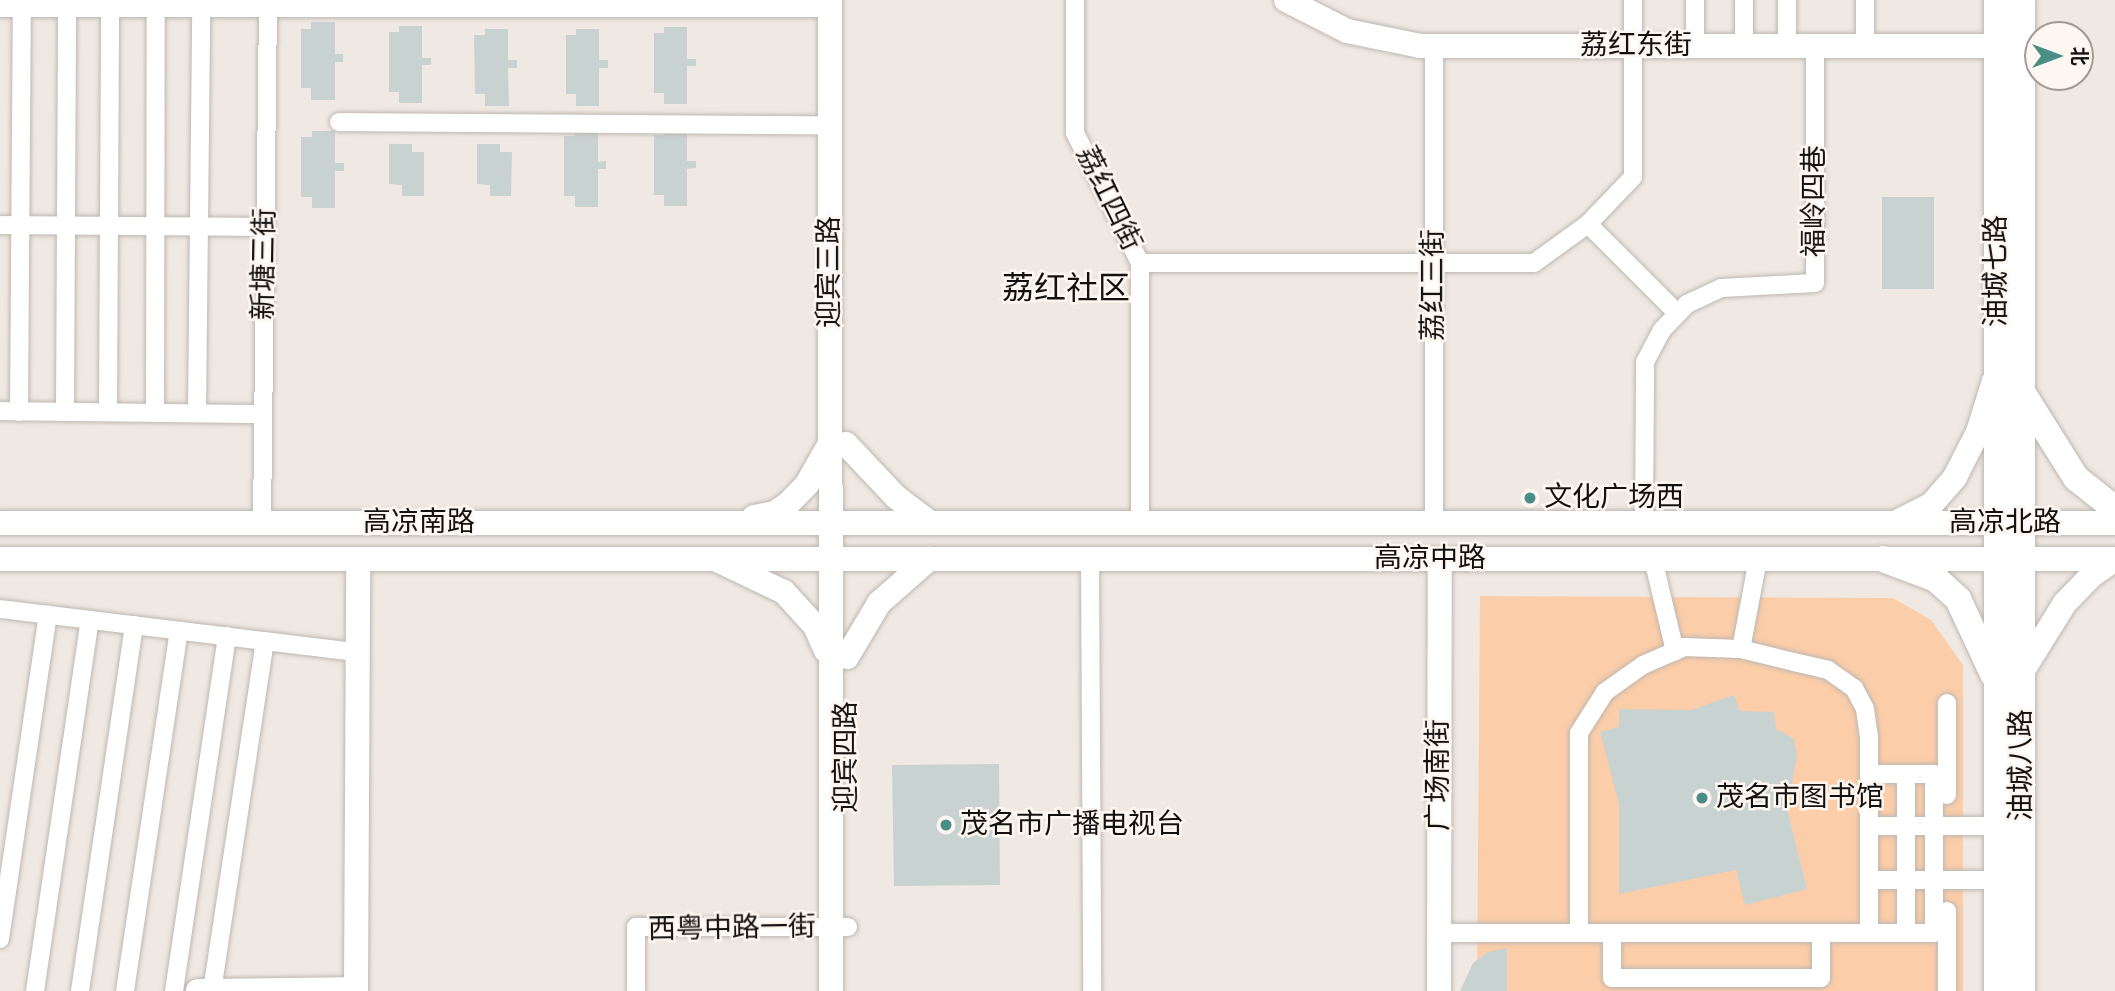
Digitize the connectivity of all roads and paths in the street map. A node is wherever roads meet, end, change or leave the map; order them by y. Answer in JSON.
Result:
{"nodes":[{"id":1,"x":1076,"y":0,"type":"edge"},
{"id":2,"x":1286,"y":0,"type":"edge"},
{"id":3,"x":1633,"y":0,"type":"edge"},
{"id":4,"x":1695,"y":0,"type":"edge"},
{"id":5,"x":1744,"y":0,"type":"edge"},
{"id":6,"x":1787,"y":0,"type":"edge"},
{"id":7,"x":1865,"y":0,"type":"edge"},
{"id":8,"x":1997,"y":0,"type":"edge"},
{"id":9,"x":2022,"y":0,"type":"edge"},
{"id":10,"x":835,"y":2,"type":"edge"},
{"id":11,"x":362,"y":3,"type":"edge"},
{"id":12,"x":11,"y":5,"type":"edge"},
{"id":13,"x":67,"y":5,"type":"junction"},
{"id":14,"x":110,"y":5,"type":"junction"},
{"id":15,"x":156,"y":5,"type":"junction"},
{"id":16,"x":201,"y":5,"type":"junction"},
{"id":17,"x":268,"y":5,"type":"junction"},
{"id":18,"x":1434,"y":46,"type":"junction"},
{"id":19,"x":1633,"y":46,"type":"junction"},
{"id":20,"x":1695,"y":46,"type":"junction"},
{"id":21,"x":1744,"y":46,"type":"junction"},
{"id":22,"x":1787,"y":46,"type":"junction"},
{"id":23,"x":1815,"y":46,"type":"junction"},
{"id":24,"x":1865,"y":46,"type":"junction"},
{"id":25,"x":1997,"y":46,"type":"junction"},
{"id":26,"x":339,"y":122,"type":"dead end"},
{"id":27,"x":830,"y":125,"type":"junction"},
{"id":28,"x":1588,"y":224,"type":"junction"},
{"id":29,"x":0,"y":225,"type":"edge"},
{"id":30,"x":21,"y":225,"type":"junction"},
{"id":31,"x":66,"y":226,"type":"junction"},
{"id":32,"x":109,"y":226,"type":"junction"},
{"id":33,"x":155,"y":226,"type":"junction"},
{"id":34,"x":199,"y":227,"type":"junction"},
{"id":35,"x":265,"y":228,"type":"junction"},
{"id":36,"x":1140,"y":263,"type":"junction"},
{"id":37,"x":1434,"y":263,"type":"junction"},
{"id":38,"x":1676,"y":313,"type":"junction"},
{"id":39,"x":1997,"y":372,"type":"junction"},
{"id":40,"x":2022,"y":392,"type":"junction"},
{"id":41,"x":0,"y":411,"type":"edge"},
{"id":42,"x":19,"y":412,"type":"junction"},
{"id":43,"x":65,"y":412,"type":"junction"},
{"id":44,"x":107,"y":412,"type":"junction"},
{"id":45,"x":155,"y":413,"type":"junction"},
{"id":46,"x":197,"y":413,"type":"junction"},
{"id":47,"x":263,"y":414,"type":"junction"},
{"id":48,"x":838,"y":444,"type":"junction"},
{"id":49,"x":2115,"y":509,"type":"edge"},
{"id":50,"x":0,"y":523,"type":"edge"},
{"id":51,"x":262,"y":523,"type":"junction"},
{"id":52,"x":604,"y":523,"type":"junction"},
{"id":53,"x":718,"y":523,"type":"junction"},
{"id":54,"x":930,"y":523,"type":"junction"},
{"id":55,"x":1042,"y":523,"type":"junction"},
{"id":56,"x":1140,"y":523,"type":"junction"},
{"id":57,"x":1434,"y":523,"type":"junction"},
{"id":58,"x":1644,"y":523,"type":"junction"},
{"id":59,"x":1790,"y":523,"type":"junction"},
{"id":60,"x":1895,"y":523,"type":"junction"},
{"id":61,"x":2115,"y":523,"type":"edge"},
{"id":62,"x":837,"y":541,"type":"junction"},
{"id":63,"x":2009,"y":541,"type":"junction"},
{"id":64,"x":0,"y":559,"type":"edge"},
{"id":65,"x":358,"y":559,"type":"junction"},
{"id":66,"x":604,"y":559,"type":"junction"},
{"id":67,"x":715,"y":559,"type":"junction"},
{"id":68,"x":929,"y":559,"type":"junction"},
{"id":69,"x":1042,"y":559,"type":"junction"},
{"id":70,"x":1090,"y":559,"type":"junction"},
{"id":71,"x":1440,"y":559,"type":"junction"},
{"id":72,"x":1653,"y":559,"type":"junction"},
{"id":73,"x":1758,"y":559,"type":"junction"},
{"id":74,"x":1790,"y":559,"type":"junction"},
{"id":75,"x":1883,"y":559,"type":"junction"},
{"id":76,"x":2115,"y":559,"type":"edge"},
{"id":77,"x":1,"y":615,"type":"edge"},
{"id":78,"x":48,"y":615,"type":"junction"},
{"id":79,"x":90,"y":620,"type":"junction"},
{"id":80,"x":134,"y":625,"type":"junction"},
{"id":81,"x":179,"y":631,"type":"junction"},
{"id":82,"x":227,"y":636,"type":"junction"},
{"id":83,"x":265,"y":641,"type":"junction"},
{"id":84,"x":1741,"y":649,"type":"junction"},
{"id":85,"x":1675,"y":651,"type":"junction"},
{"id":86,"x":357,"y":652,"type":"junction"},
{"id":87,"x":839,"y":659,"type":"junction"},
{"id":88,"x":2022,"y":672,"type":"junction"},
{"id":89,"x":1997,"y":683,"type":"junction"},
{"id":90,"x":1947,"y":703,"type":"dead end"},
{"id":91,"x":1868,"y":774,"type":"junction"},
{"id":92,"x":1906,"y":774,"type":"junction"},
{"id":93,"x":1868,"y":826,"type":"junction"},
{"id":94,"x":1906,"y":826,"type":"junction"},
{"id":95,"x":1940,"y":826,"type":"junction"},
{"id":96,"x":1997,"y":826,"type":"junction"},
{"id":97,"x":1868,"y":880,"type":"junction"},
{"id":98,"x":1906,"y":880,"type":"junction"},
{"id":99,"x":1940,"y":880,"type":"junction"},
{"id":100,"x":1997,"y":880,"type":"junction"},
{"id":101,"x":839,"y":927,"type":"junction"},
{"id":102,"x":1439,"y":933,"type":"junction"},
{"id":103,"x":1579,"y":933,"type":"junction"},
{"id":104,"x":1612,"y":933,"type":"junction"},
{"id":105,"x":1821,"y":933,"type":"junction"},
{"id":106,"x":1868,"y":933,"type":"junction"},
{"id":107,"x":1906,"y":933,"type":"junction"},
{"id":108,"x":0,"y":939,"type":"edge"},
{"id":109,"x":1632,"y":985,"type":"edge"},
{"id":110,"x":1670,"y":985,"type":"edge"},
{"id":111,"x":1738,"y":985,"type":"edge"},
{"id":112,"x":1778,"y":985,"type":"edge"},
{"id":113,"x":35,"y":991,"type":"edge"},
{"id":114,"x":80,"y":991,"type":"edge"},
{"id":115,"x":125,"y":991,"type":"edge"},
{"id":116,"x":174,"y":991,"type":"edge"},
{"id":117,"x":198,"y":991,"type":"edge"},
{"id":118,"x":212,"y":991,"type":"edge"},
{"id":119,"x":636,"y":991,"type":"edge"},
{"id":120,"x":831,"y":991,"type":"edge"},
{"id":121,"x":848,"y":991,"type":"edge"},
{"id":122,"x":1091,"y":991,"type":"edge"},
{"id":123,"x":1439,"y":991,"type":"edge"},
{"id":124,"x":1947,"y":991,"type":"edge"},
{"id":125,"x":1997,"y":991,"type":"edge"},
{"id":126,"x":2022,"y":991,"type":"edge"}],
"edges":[{"from":1,"to":36,"type":"street","name":"荔红四街"},
{"from":2,"to":18,"type":"main road","name":"荔红东街"},
{"from":3,"to":19,"type":"street"},
{"from":4,"to":20,"type":"street"},
{"from":5,"to":21,"type":"street"},
{"from":6,"to":22,"type":"street"},
{"from":7,"to":24,"type":"street"},
{"from":8,"to":25,"type":"main road","name":"油城七路"},
{"from":9,"to":40,"type":"main road","name":"油城七路"},
{"from":10,"to":11,"type":"main road"},
{"from":10,"to":27,"type":"main road","name":"迎宾三路"},
{"from":10,"to":48,"type":"main road","name":"迎宾三路"},
{"from":11,"to":17,"type":"main road"},
{"from":12,"to":13,"type":"main road"},
{"from":12,"to":30,"type":"street"},
{"from":13,"to":14,"type":"main road"},
{"from":13,"to":31,"type":"street"},
{"from":14,"to":15,"type":"main road"},
{"from":14,"to":32,"type":"street"},
{"from":15,"to":16,"type":"main road"},
{"from":15,"to":33,"type":"street"},
{"from":16,"to":17,"type":"main road"},
{"from":16,"to":34,"type":"street"},
{"from":17,"to":35,"type":"street","name":"新塘三街"},
{"from":18,"to":19,"type":"main road","name":"荔红东街"},
{"from":18,"to":37,"type":"street","name":"荔红三街"},
{"from":19,"to":20,"type":"main road","name":"荔红东街"},
{"from":19,"to":28,"type":"street"},
{"from":20,"to":21,"type":"main road","name":"荔红东街"},
{"from":21,"to":22,"type":"main road","name":"荔红东街"},
{"from":22,"to":23,"type":"main road","name":"荔红东街"},
{"from":23,"to":24,"type":"main road","name":"荔红东街"},
{"from":23,"to":38,"type":"street","name":"福岭四巷"},
{"from":24,"to":25,"type":"main road","name":"荔红东街"},
{"from":25,"to":39,"type":"main road","name":"油城七路"},
{"from":26,"to":27,"type":"street"},
{"from":27,"to":48,"type":"main road","name":"迎宾三路"},
{"from":28,"to":37,"type":"street"},
{"from":28,"to":38,"type":"street"},
{"from":29,"to":30,"type":"street"},
{"from":30,"to":31,"type":"street"},
{"from":30,"to":42,"type":"street"},
{"from":31,"to":32,"type":"street"},
{"from":31,"to":43,"type":"street"},
{"from":32,"to":33,"type":"street"},
{"from":32,"to":44,"type":"street"},
{"from":33,"to":34,"type":"street"},
{"from":33,"to":45,"type":"street"},
{"from":34,"to":35,"type":"street"},
{"from":34,"to":46,"type":"street"},
{"from":35,"to":47,"type":"street","name":"新塘三街"},
{"from":36,"to":37,"type":"street"},
{"from":36,"to":56,"type":"street","name":"荔红四街"},
{"from":37,"to":57,"type":"street","name":"荔红三街"},
{"from":38,"to":58,"type":"street","name":"福岭四巷"},
{"from":39,"to":60,"type":"main road"},
{"from":39,"to":63,"type":"main road","name":"油城七路"},
{"from":40,"to":49,"type":"main road"},
{"from":40,"to":63,"type":"main road","name":"油城七路"},
{"from":41,"to":42,"type":"street"},
{"from":42,"to":43,"type":"street"},
{"from":43,"to":44,"type":"street"},
{"from":44,"to":45,"type":"street"},
{"from":45,"to":46,"type":"street"},
{"from":46,"to":47,"type":"street"},
{"from":47,"to":51,"type":"street","name":"新塘三街"},
{"from":48,"to":53,"type":"main road"},
{"from":48,"to":54,"type":"main road"},
{"from":48,"to":62,"type":"main road","name":"迎宾三路"},
{"from":50,"to":51,"type":"main road","name":"高凉南路"},
{"from":51,"to":52,"type":"main road","name":"高凉南路"},
{"from":52,"to":53,"type":"main road","name":"高凉南路"},
{"from":52,"to":66,"type":"main road"},
{"from":53,"to":62,"type":"main road","name":"高凉南路"},
{"from":54,"to":55,"type":"main road","name":"高凉中路"},
{"from":54,"to":62,"type":"main road","name":"高凉中路"},
{"from":55,"to":56,"type":"main road","name":"高凉中路"},
{"from":55,"to":69,"type":"main road"},
{"from":56,"to":57,"type":"main road","name":"高凉中路"},
{"from":57,"to":58,"type":"main road","name":"高凉中路"},
{"from":58,"to":59,"type":"main road","name":"高凉中路"},
{"from":59,"to":60,"type":"main road","name":"高凉中路"},
{"from":59,"to":74,"type":"main road"},
{"from":60,"to":63,"type":"main road","name":"高凉北路"},
{"from":61,"to":63,"type":"main road","name":"高凉北路"},
{"from":62,"to":67,"type":"main road","name":"高凉南路"},
{"from":62,"to":68,"type":"main road","name":"高凉中路"},
{"from":62,"to":87,"type":"main road","name":"迎宾四路"},
{"from":63,"to":75,"type":"main road","name":"高凉中路"},
{"from":63,"to":76,"type":"main road","name":"高凉北路"},
{"from":63,"to":88,"type":"main road","name":"油城八路"},
{"from":63,"to":89,"type":"main road","name":"油城八路"},
{"from":64,"to":65,"type":"main road","name":"高凉南路"},
{"from":65,"to":66,"type":"main road","name":"高凉南路"},
{"from":65,"to":86,"type":"main road"},
{"from":66,"to":67,"type":"main road","name":"高凉南路"},
{"from":67,"to":87,"type":"main road"},
{"from":68,"to":69,"type":"main road","name":"高凉中路"},
{"from":68,"to":87,"type":"main road"},
{"from":69,"to":70,"type":"main road","name":"高凉中路"},
{"from":70,"to":71,"type":"main road","name":"高凉中路"},
{"from":70,"to":122,"type":"street"},
{"from":71,"to":72,"type":"main road","name":"高凉中路"},
{"from":71,"to":102,"type":"main road","name":"广场南街"},
{"from":72,"to":73,"type":"main road","name":"高凉中路"},
{"from":72,"to":85,"type":"street"},
{"from":73,"to":74,"type":"main road","name":"高凉中路"},
{"from":73,"to":84,"type":"street"},
{"from":74,"to":75,"type":"main road","name":"高凉中路"},
{"from":75,"to":89,"type":"main road"},
{"from":76,"to":88,"type":"main road"},
{"from":77,"to":78,"type":"street"},
{"from":78,"to":79,"type":"street"},
{"from":78,"to":108,"type":"street"},
{"from":79,"to":80,"type":"street"},
{"from":79,"to":113,"type":"street"},
{"from":80,"to":81,"type":"street"},
{"from":80,"to":114,"type":"street"},
{"from":81,"to":82,"type":"street"},
{"from":81,"to":115,"type":"street"},
{"from":82,"to":83,"type":"street"},
{"from":82,"to":116,"type":"street"},
{"from":83,"to":86,"type":"street"},
{"from":83,"to":118,"type":"street"},
{"from":84,"to":85,"type":"street"},
{"from":84,"to":91,"type":"street"},
{"from":85,"to":103,"type":"street"},
{"from":86,"to":118,"type":"main road"},
{"from":87,"to":101,"type":"main road","name":"迎宾四路"},
{"from":88,"to":126,"type":"main road","name":"油城八路"},
{"from":89,"to":96,"type":"main road","name":"油城八路"},
{"from":90,"to":95,"type":"street"},
{"from":91,"to":92,"type":"street"},
{"from":91,"to":93,"type":"street"},
{"from":92,"to":94,"type":"street"},
{"from":92,"to":95,"type":"street"},
{"from":93,"to":94,"type":"street"},
{"from":93,"to":97,"type":"street"},
{"from":94,"to":95,"type":"street"},
{"from":94,"to":98,"type":"street"},
{"from":95,"to":96,"type":"street"},
{"from":95,"to":99,"type":"street"},
{"from":96,"to":100,"type":"main road","name":"油城八路"},
{"from":97,"to":98,"type":"street"},
{"from":97,"to":106,"type":"street"},
{"from":98,"to":99,"type":"street"},
{"from":98,"to":107,"type":"street"},
{"from":99,"to":100,"type":"street"},
{"from":99,"to":107,"type":"street"},
{"from":99,"to":124,"type":"street"},
{"from":100,"to":125,"type":"main road","name":"油城八路"},
{"from":101,"to":119,"type":"street","name":"西粤中路一街"},
{"from":101,"to":120,"type":"main road","name":"迎宾四路"},
{"from":101,"to":121,"type":"main road","name":"迎宾四路"},
{"from":102,"to":103,"type":"street"},
{"from":102,"to":123,"type":"main road","name":"广场南街"},
{"from":103,"to":104,"type":"street"},
{"from":104,"to":105,"type":"street"},
{"from":104,"to":109,"type":"street"},
{"from":105,"to":106,"type":"street"},
{"from":105,"to":112,"type":"street"},
{"from":106,"to":107,"type":"street"},
{"from":109,"to":110,"type":"street"},
{"from":110,"to":111,"type":"street"},
{"from":111,"to":112,"type":"street"},
{"from":117,"to":118,"type":"main road"}]}
